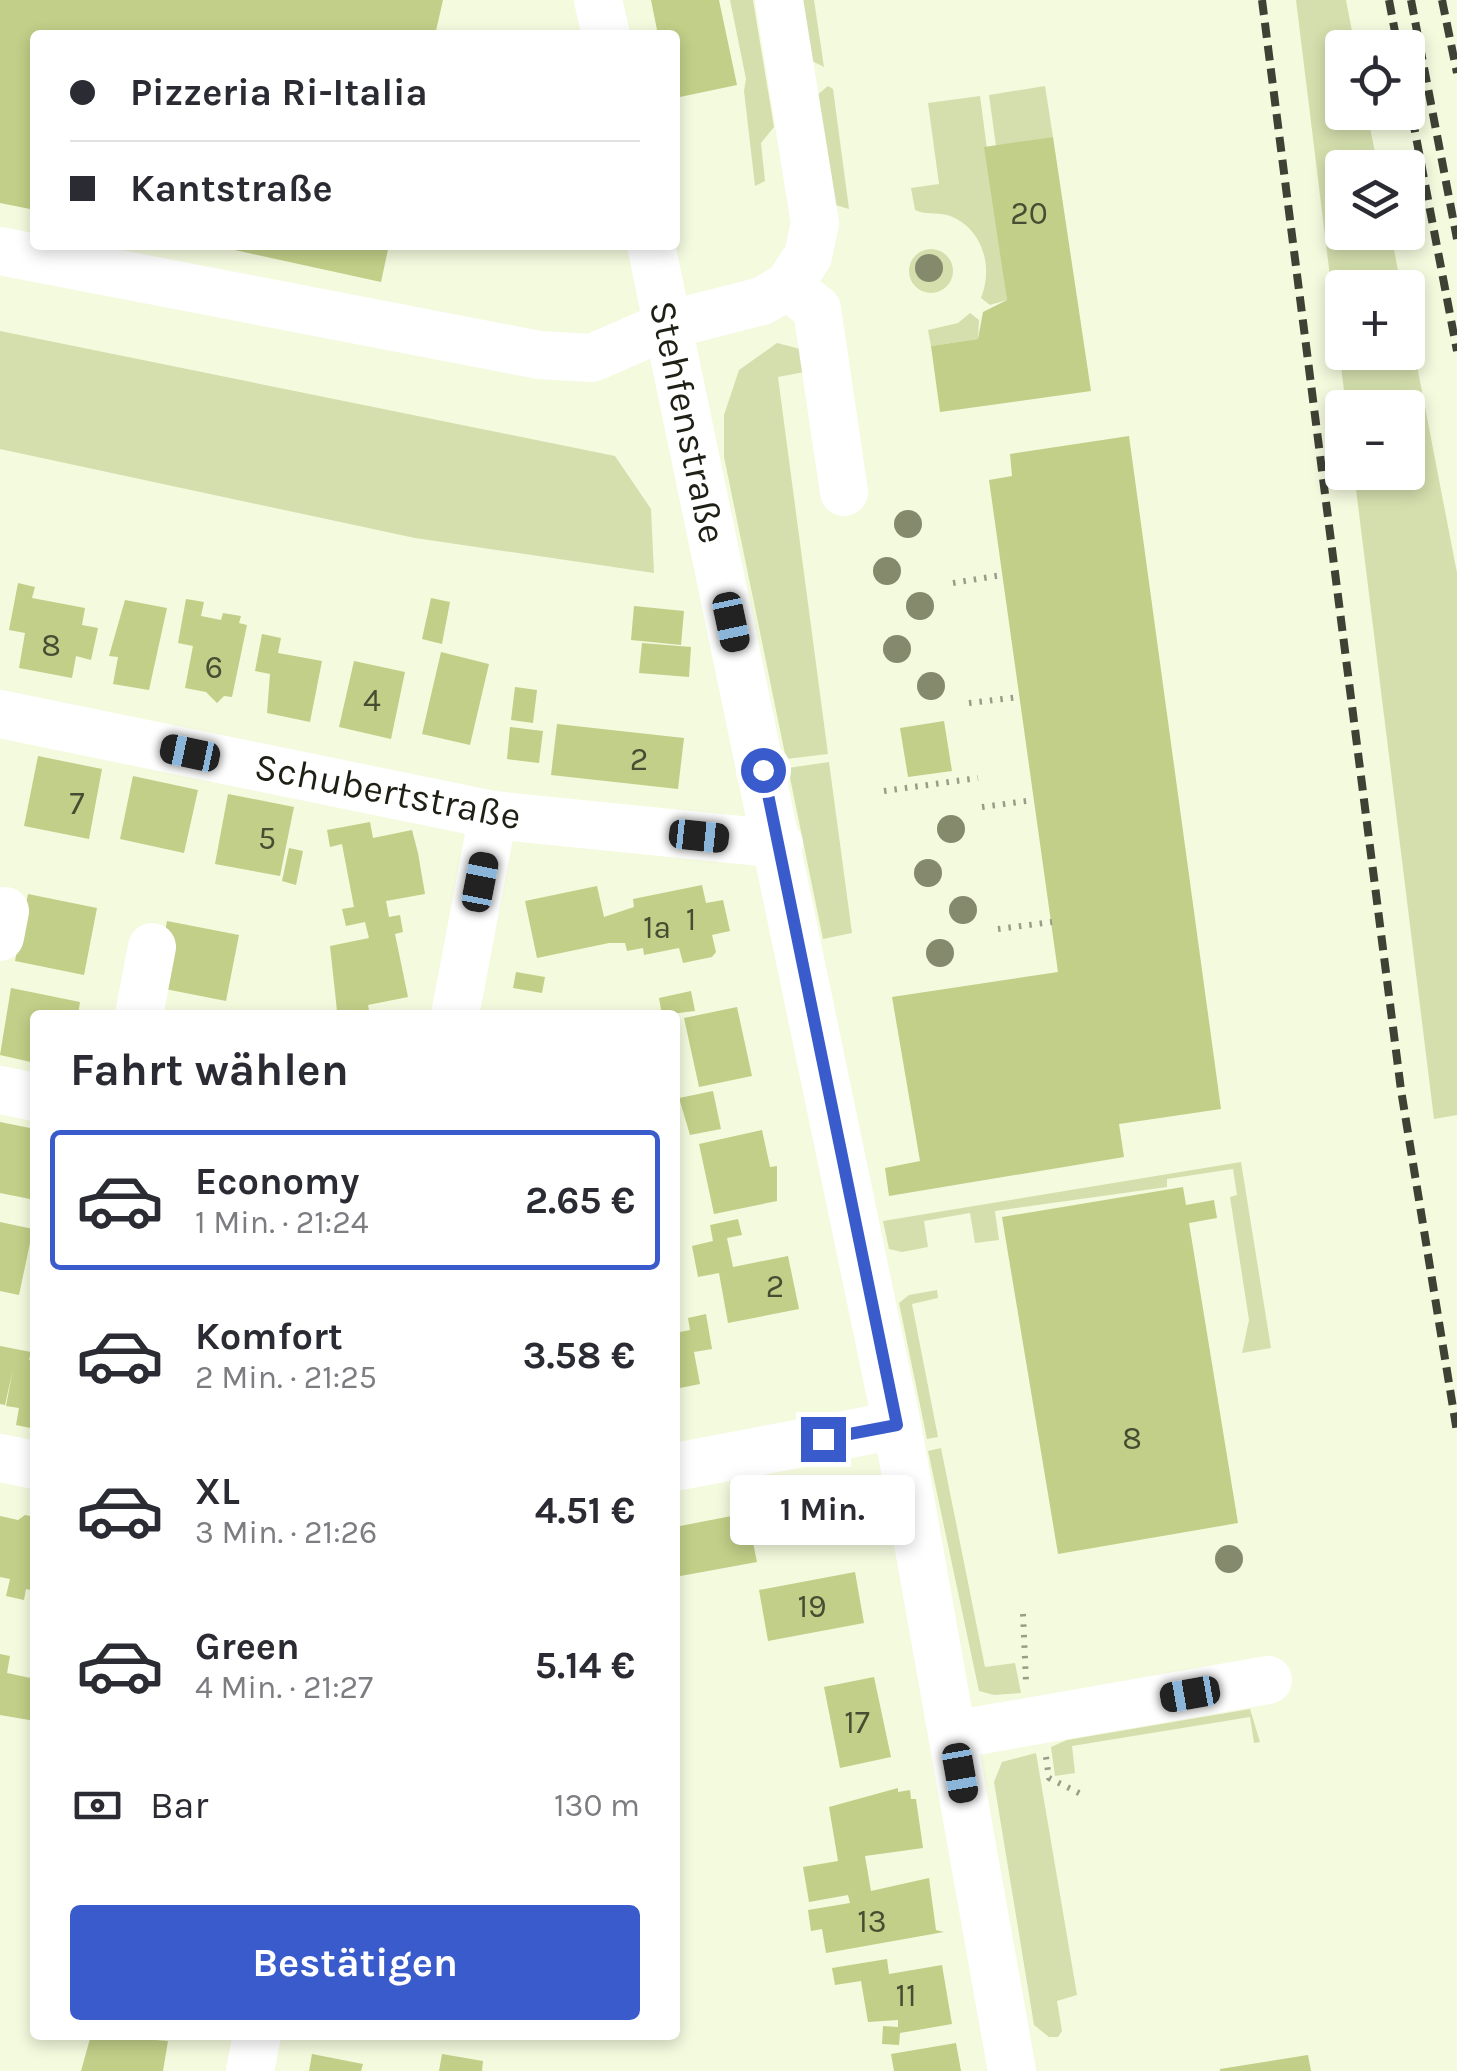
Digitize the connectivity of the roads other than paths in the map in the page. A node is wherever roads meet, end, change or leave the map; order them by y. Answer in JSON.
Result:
{"nodes":[{"id":1,"x":598,"y":0,"type":"edge"},
{"id":2,"x":779,"y":0,"type":"edge"},
{"id":3,"x":605,"y":30,"type":"edge"},
{"id":4,"x":651,"y":250,"type":"edge"},
{"id":5,"x":0,"y":251,"type":"edge"},
{"id":6,"x":788,"y":286,"type":"junction"},
{"id":7,"x":668,"y":325,"type":"junction"},
{"id":8,"x":844,"y":492,"type":"dead end"},
{"id":9,"x":0,"y":714,"type":"edge"},
{"id":10,"x":493,"y":815,"type":"junction"},
{"id":11,"x":779,"y":844,"type":"junction"},
{"id":12,"x":152,"y":948,"type":"dead end"},
{"id":13,"x":140,"y":1010,"type":"edge"},
{"id":14,"x":456,"y":1010,"type":"edge"},
{"id":15,"x":0,"y":1090,"type":"edge"},
{"id":16,"x":30,"y":1096,"type":"edge"},
{"id":17,"x":897,"y":1425,"type":"junction"},
{"id":18,"x":0,"y":1458,"type":"edge"},
{"id":19,"x":30,"y":1464,"type":"edge"},
{"id":20,"x":680,"y":1465,"type":"edge"},
{"id":21,"x":1268,"y":1680,"type":"dead end"},
{"id":22,"x":954,"y":1736,"type":"junction"},
{"id":23,"x":256,"y":2040,"type":"edge"},
{"id":24,"x":250,"y":2071,"type":"edge"},
{"id":25,"x":1012,"y":2071,"type":"edge"}],
"edges":[{"from":1,"to":3,"type":"street"},
{"from":2,"to":6,"type":"street"},
{"from":4,"to":7,"type":"street","name":"Stehfenstraße"},
{"from":5,"to":7,"type":"street"},
{"from":6,"to":7,"type":"street"},
{"from":6,"to":8,"type":"street"},
{"from":7,"to":11,"type":"street","name":"Stehfenstraße"},
{"from":9,"to":10,"type":"street","name":"Schubertstraße"},
{"from":10,"to":11,"type":"street","name":"Schubertstraße"},
{"from":10,"to":14,"type":"street"},
{"from":11,"to":17,"type":"street","name":"Stehfenstraße"},
{"from":12,"to":13,"type":"street"},
{"from":15,"to":16,"type":"street"},
{"from":17,"to":20,"type":"street"},
{"from":17,"to":22,"type":"street","name":"Stehfenstraße"},
{"from":18,"to":19,"type":"street"},
{"from":21,"to":22,"type":"street"},
{"from":22,"to":25,"type":"street","name":"Stehfenstraße"},
{"from":23,"to":24,"type":"street"}]}
